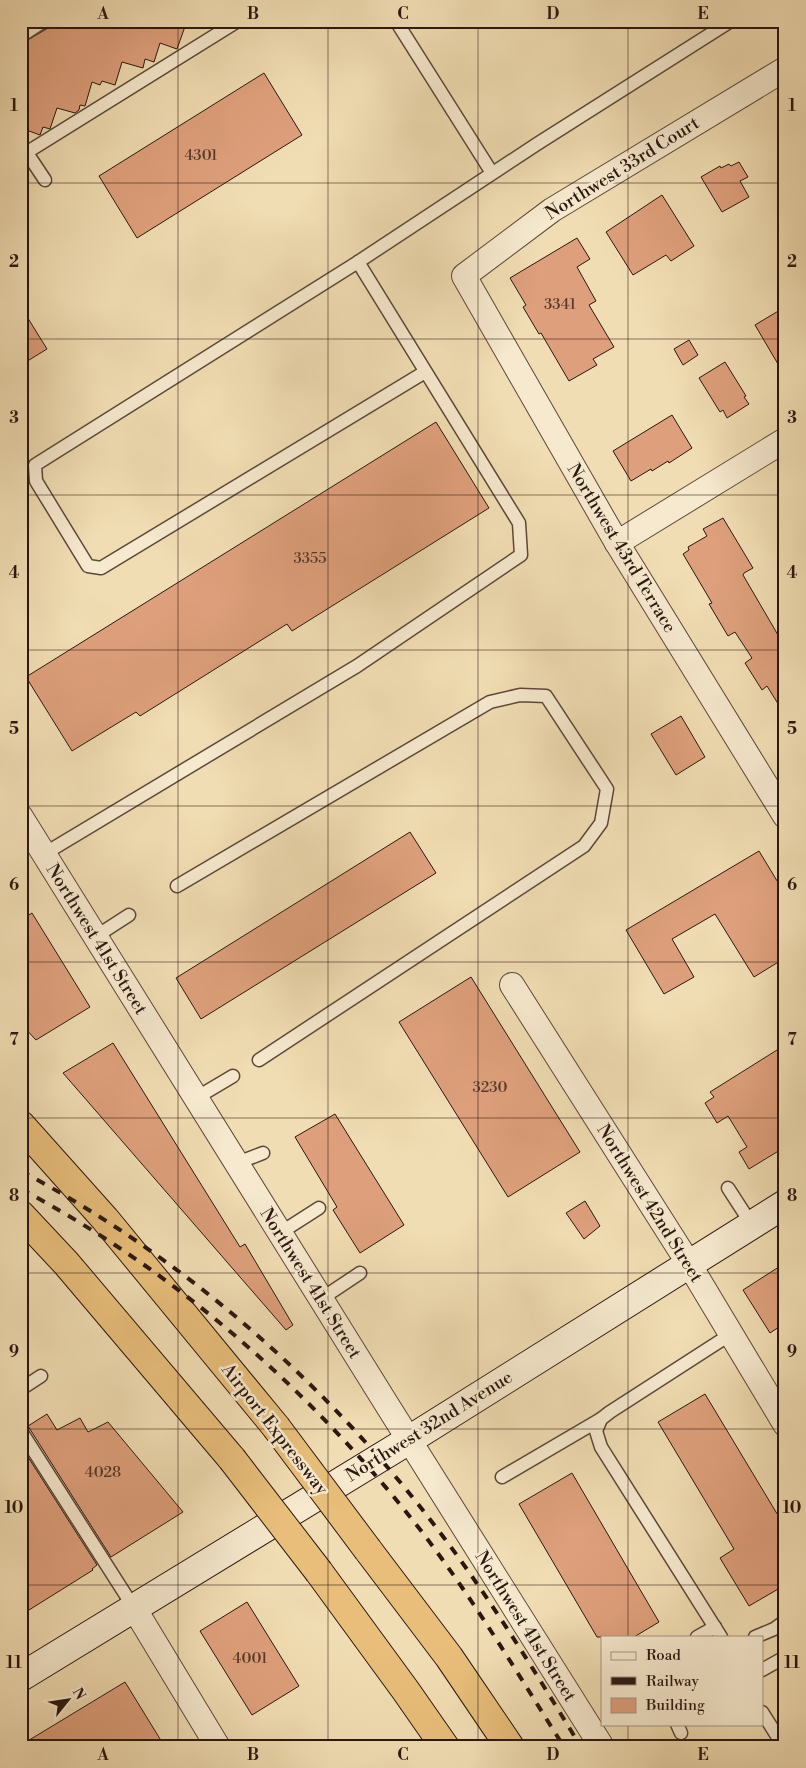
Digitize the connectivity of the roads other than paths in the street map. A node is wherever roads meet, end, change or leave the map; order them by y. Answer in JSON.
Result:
{"nodes":[{"id":1,"x":44,"y":21,"type":"edge"},
{"id":2,"x":238,"y":21,"type":"edge"},
{"id":3,"x":396,"y":21,"type":"edge"},
{"id":4,"x":731,"y":21,"type":"edge"},
{"id":5,"x":21,"y":36,"type":"edge"},
{"id":6,"x":785,"y":69,"type":"edge"},
{"id":7,"x":24,"y":154,"type":"edge"},
{"id":8,"x":492,"y":173,"type":"junction"},
{"id":9,"x":45,"y":180,"type":"dead end"},
{"id":10,"x":358,"y":262,"type":"junction"},
{"id":11,"x":464,"y":276,"type":"joint"},
{"id":12,"x":425,"y":372,"type":"junction"},
{"id":13,"x":785,"y":440,"type":"edge"},
{"id":14,"x":617,"y":543,"type":"junction"},
{"id":15,"x":785,"y":816,"type":"edge"},
{"id":16,"x":21,"y":817,"type":"edge"},
{"id":17,"x":44,"y":854,"type":"junction"},
{"id":18,"x":177,"y":886,"type":"dead end"},
{"id":19,"x":129,"y":915,"type":"dead end"},
{"id":20,"x":96,"y":937,"type":"junction"},
{"id":21,"x":512,"y":985,"type":"dead end"},
{"id":22,"x":259,"y":1060,"type":"dead end"},
{"id":23,"x":233,"y":1076,"type":"dead end"},
{"id":24,"x":196,"y":1098,"type":"junction"},
{"id":25,"x":21,"y":1125,"type":"edge"},
{"id":26,"x":263,"y":1153,"type":"dead end"},
{"id":27,"x":237,"y":1163,"type":"junction"},
{"id":28,"x":728,"y":1188,"type":"dead end"},
{"id":29,"x":785,"y":1204,"type":"edge"},
{"id":30,"x":319,"y":1208,"type":"dead end"},
{"id":31,"x":21,"y":1215,"type":"edge"},
{"id":32,"x":752,"y":1225,"type":"junction"},
{"id":33,"x":280,"y":1233,"type":"junction"},
{"id":34,"x":689,"y":1264,"type":"junction"},
{"id":35,"x":360,"y":1273,"type":"dead end"},
{"id":36,"x":321,"y":1299,"type":"junction"},
{"id":37,"x":731,"y":1334,"type":"junction"},
{"id":38,"x":42,"y":1376,"type":"dead end"},
{"id":39,"x":21,"y":1389,"type":"edge"},
{"id":40,"x":602,"y":1419,"type":"junction"},
{"id":41,"x":785,"y":1424,"type":"edge"},
{"id":42,"x":21,"y":1431,"type":"edge"},
{"id":43,"x":409,"y":1440,"type":"junction"},
{"id":44,"x":502,"y":1477,"type":"dead end"},
{"id":45,"x":134,"y":1608,"type":"junction"},
{"id":46,"x":785,"y":1621,"type":"edge"},
{"id":47,"x":718,"y":1632,"type":"edge"},
{"id":48,"x":701,"y":1636,"type":"edge"},
{"id":49,"x":758,"y":1636,"type":"edge"},
{"id":50,"x":785,"y":1657,"type":"edge"},
{"id":51,"x":764,"y":1669,"type":"edge"},
{"id":52,"x":21,"y":1677,"type":"edge"},
{"id":53,"x":764,"y":1715,"type":"edge"},
{"id":54,"x":218,"y":1747,"type":"edge"},
{"id":55,"x":445,"y":1747,"type":"edge"},
{"id":56,"x":510,"y":1747,"type":"edge"},
{"id":57,"x":602,"y":1747,"type":"edge"},
{"id":58,"x":784,"y":1747,"type":"edge"}],
"edges":[{"from":1,"to":5,"type":"lane"},
{"from":2,"to":7,"type":"lane"},
{"from":3,"to":8,"type":"lane"},
{"from":4,"to":8,"type":"lane"},
{"from":6,"to":11,"type":"street","name":"Northwest 33rd Court"},
{"from":7,"to":9,"type":"lane"},
{"from":8,"to":10,"type":"lane"},
{"from":10,"to":12,"type":"lane"},
{"from":10,"to":12,"type":"lane"},
{"from":11,"to":14,"type":"street","name":"Northwest 43rd Terrace"},
{"from":12,"to":17,"type":"lane"},
{"from":13,"to":14,"type":"street"},
{"from":14,"to":15,"type":"street","name":"Northwest 43rd Terrace"},
{"from":16,"to":17,"type":"street","name":"Northwest 41st Street"},
{"from":17,"to":20,"type":"street","name":"Northwest 41st Street"},
{"from":18,"to":22,"type":"lane"},
{"from":19,"to":20,"type":"lane"},
{"from":20,"to":24,"type":"street","name":"Northwest 41st Street"},
{"from":21,"to":34,"type":"street","name":"Northwest 42nd Street"},
{"from":23,"to":24,"type":"lane"},
{"from":24,"to":27,"type":"street","name":"Northwest 41st Street"},
{"from":25,"to":56,"type":"highway","name":"Airport Expressway","bridge":true},
{"from":26,"to":27,"type":"lane"},
{"from":27,"to":33,"type":"street","name":"Northwest 41st Street"},
{"from":28,"to":32,"type":"lane"},
{"from":29,"to":32,"type":"main road","name":"Northwest 32nd Avenue"},
{"from":30,"to":33,"type":"lane"},
{"from":31,"to":55,"type":"highway","bridge":true},
{"from":32,"to":34,"type":"main road","name":"Northwest 32nd Avenue"},
{"from":33,"to":36,"type":"street","name":"Northwest 41st Street"},
{"from":34,"to":37,"type":"street","name":"Northwest 42nd Street"},
{"from":34,"to":43,"type":"main road","name":"Northwest 32nd Avenue"},
{"from":35,"to":36,"type":"lane"},
{"from":36,"to":43,"type":"street","name":"Northwest 41st Street"},
{"from":37,"to":40,"type":"lane"},
{"from":37,"to":41,"type":"street","name":"Northwest 42nd Street"},
{"from":38,"to":39,"type":"lane"},
{"from":40,"to":44,"type":"lane"},
{"from":40,"to":47,"type":"lane"},
{"from":42,"to":45,"type":"lane"},
{"from":43,"to":45,"type":"main road","name":"Northwest 32nd Avenue"},
{"from":43,"to":57,"type":"street","name":"Northwest 41st Street"},
{"from":45,"to":52,"type":"main road","name":"Northwest 32nd Avenue"},
{"from":45,"to":54,"type":"street"},
{"from":46,"to":49,"type":"lane"},
{"from":47,"to":48,"type":"lane"},
{"from":50,"to":51,"type":"lane"},
{"from":53,"to":58,"type":"lane"}]}
